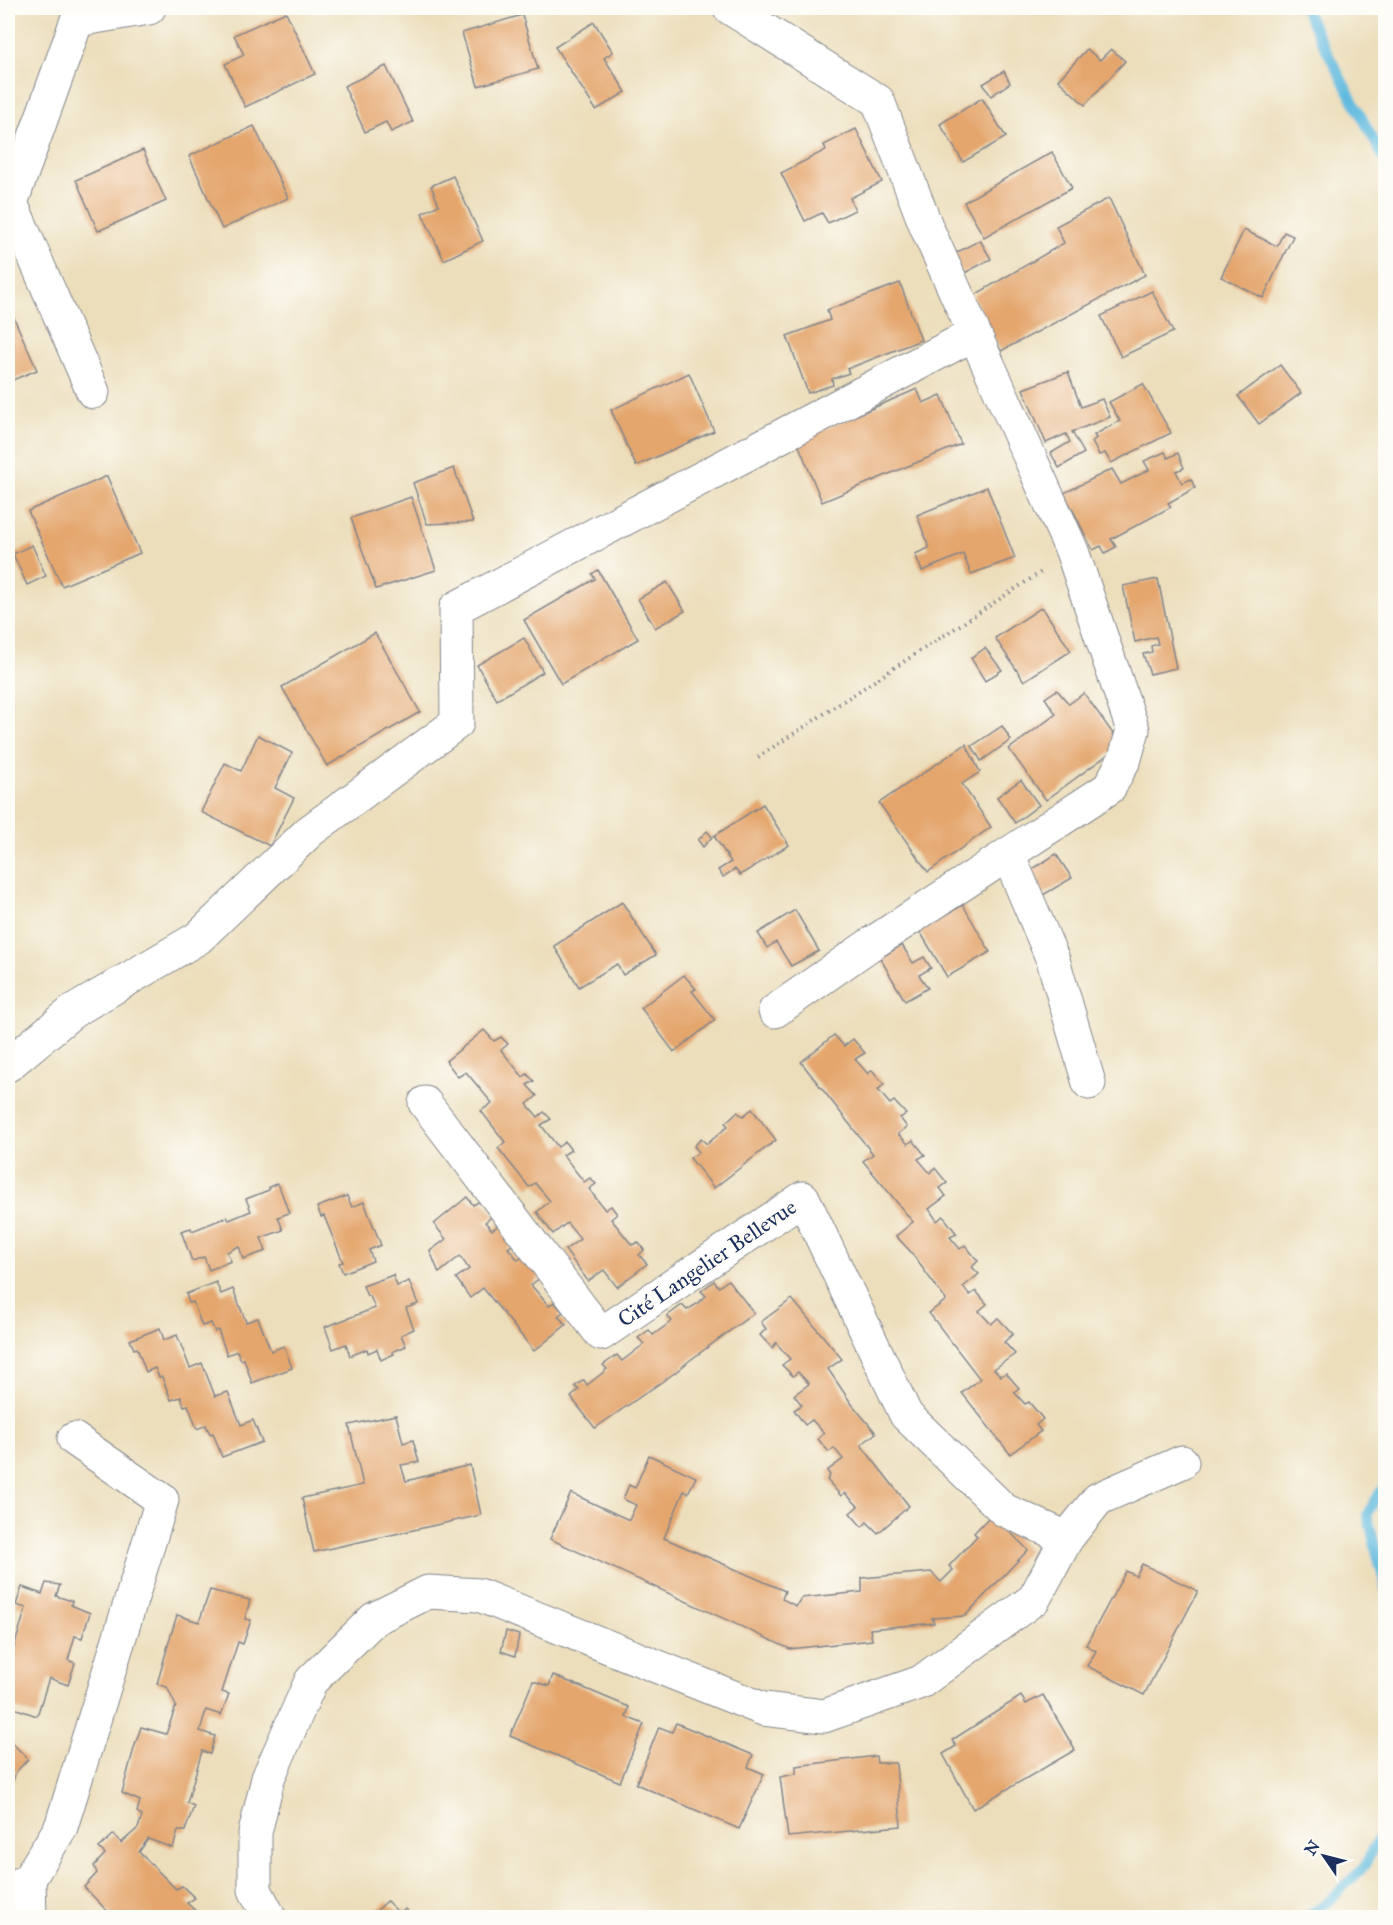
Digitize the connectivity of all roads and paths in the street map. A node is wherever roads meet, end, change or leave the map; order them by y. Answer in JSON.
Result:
{"nodes":[{"id":1,"x":149,"y":8,"type":"edge"},
{"id":2,"x":730,"y":8,"type":"edge"},
{"id":3,"x":974,"y":334,"type":"junction"},
{"id":4,"x":93,"y":392,"type":"dead end"},
{"id":5,"x":1072,"y":551,"type":"junction"},
{"id":6,"x":758,"y":757,"type":"dead end"},
{"id":7,"x":1008,"y":854,"type":"junction"},
{"id":8,"x":775,"y":1011,"type":"dead end"},
{"id":9,"x":8,"y":1065,"type":"edge"},
{"id":10,"x":1089,"y":1083,"type":"dead end"},
{"id":11,"x":425,"y":1103,"type":"dead end"},
{"id":12,"x":74,"y":1439,"type":"dead end"},
{"id":13,"x":1182,"y":1462,"type":"dead end"},
{"id":14,"x":1067,"y":1538,"type":"junction"},
{"id":15,"x":18,"y":1885,"type":"edge"},
{"id":16,"x":30,"y":1917,"type":"edge"},
{"id":17,"x":270,"y":1917,"type":"edge"}],
"edges":[{"from":1,"to":4,"type":"street"},
{"from":2,"to":3,"type":"street"},
{"from":3,"to":5,"type":"street"},
{"from":3,"to":9,"type":"street"},
{"from":5,"to":6,"type":"path"},
{"from":5,"to":7,"type":"street"},
{"from":7,"to":8,"type":"street"},
{"from":7,"to":10,"type":"street"},
{"from":11,"to":14,"type":"street","name":"Cité Langelier Bellevue"},
{"from":12,"to":15,"type":"street"},
{"from":13,"to":14,"type":"street"},
{"from":14,"to":17,"type":"street"},
{"from":15,"to":16,"type":"street"}]}
